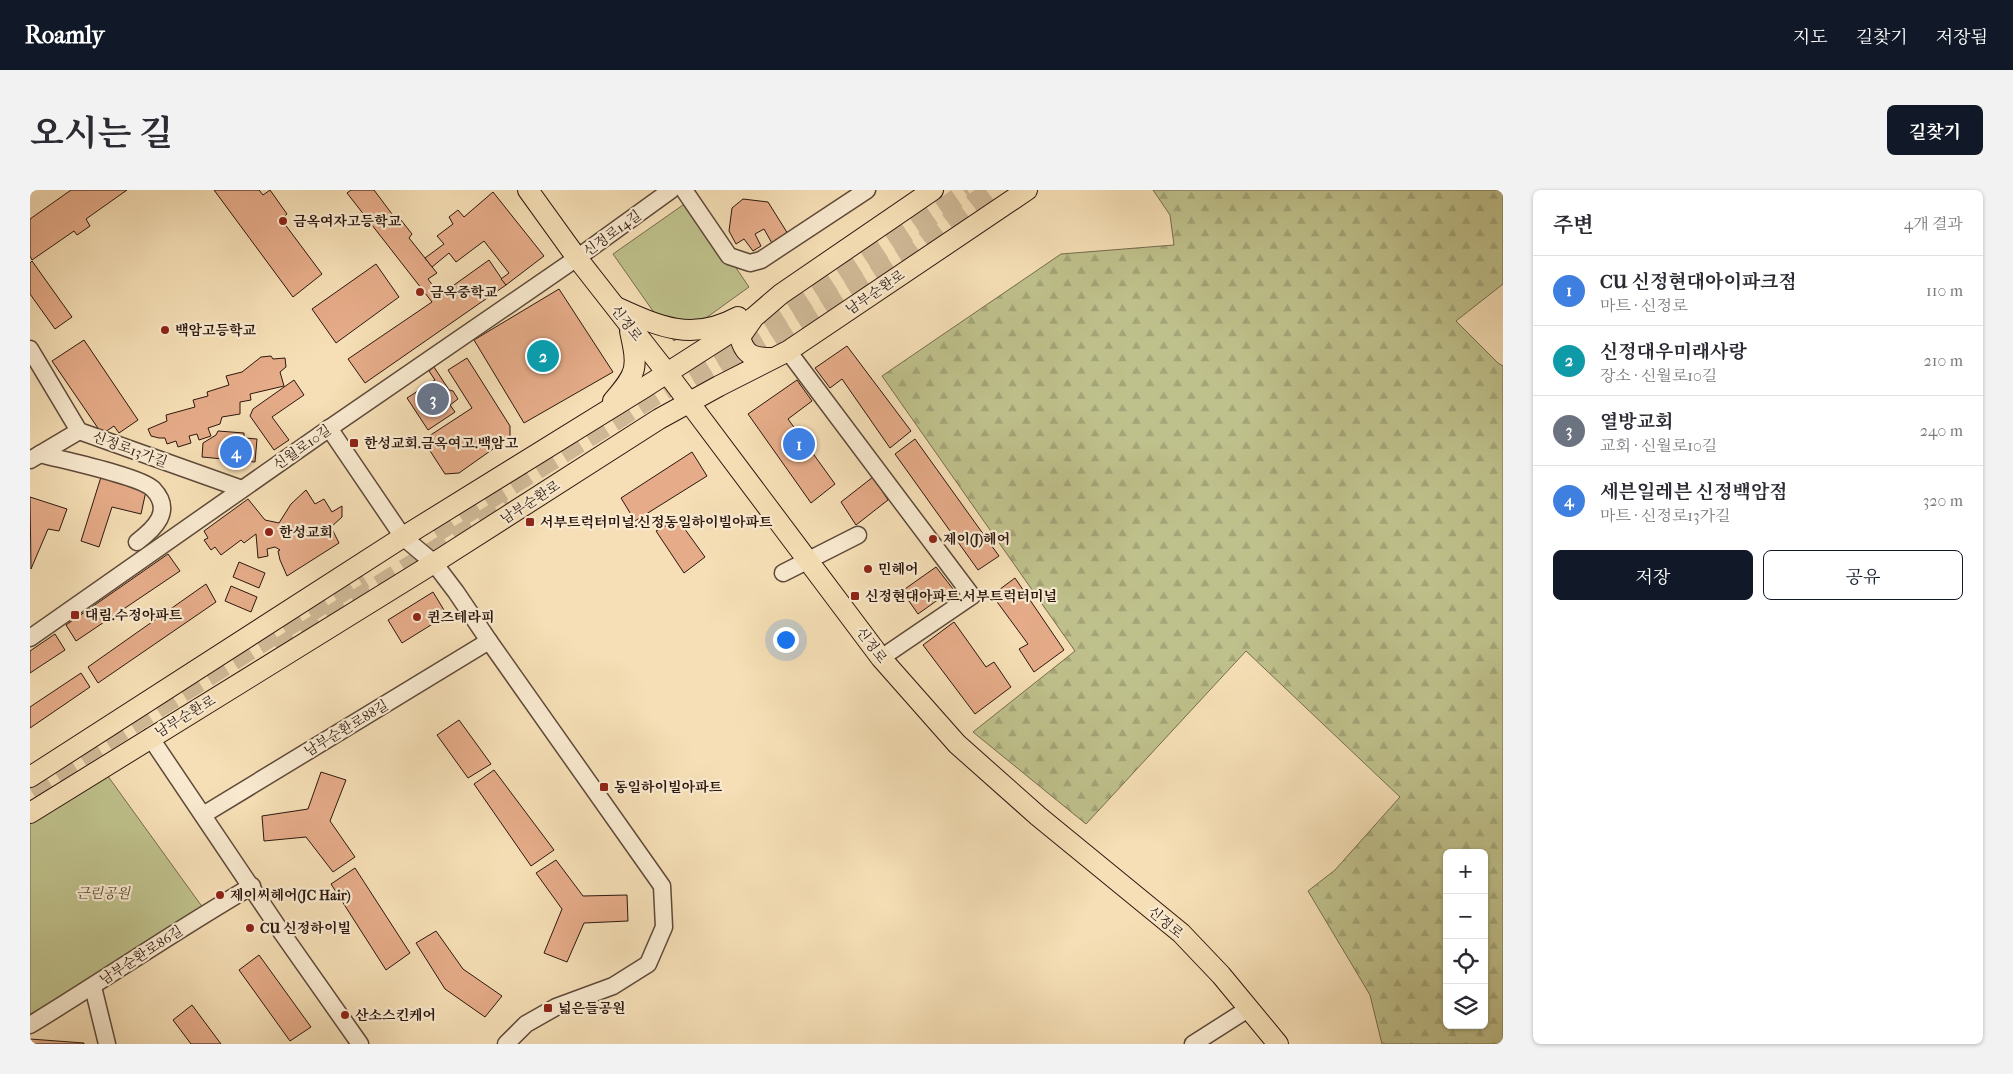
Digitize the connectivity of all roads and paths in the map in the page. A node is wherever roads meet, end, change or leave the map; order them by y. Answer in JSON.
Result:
{"nodes":[{"id":1,"x":528,"y":190,"type":"edge"},
{"id":2,"x":671,"y":190,"type":"edge"},
{"id":3,"x":684,"y":190,"type":"edge"},
{"id":4,"x":866,"y":190,"type":"edge"},
{"id":5,"x":933,"y":190,"type":"edge"},
{"id":6,"x":1027,"y":190,"type":"edge"},
{"id":7,"x":577,"y":258,"type":"junction"},
{"id":8,"x":781,"y":294,"type":"junction"},
{"id":9,"x":614,"y":306,"type":"junction"},
{"id":10,"x":753,"y":318,"type":"junction"},
{"id":11,"x":629,"y":326,"type":"junction"},
{"id":12,"x":30,"y":349,"type":"edge"},
{"id":13,"x":781,"y":354,"type":"junction"},
{"id":14,"x":667,"y":373,"type":"junction"},
{"id":15,"x":690,"y":403,"type":"junction"},
{"id":16,"x":600,"y":416,"type":"junction"},
{"id":17,"x":329,"y":428,"type":"junction"},
{"id":18,"x":79,"y":431,"type":"junction"},
{"id":19,"x":35,"y":457,"type":"edge"},
{"id":20,"x":242,"y":489,"type":"junction"},
{"id":21,"x":858,"y":535,"type":"dead end"},
{"id":22,"x":403,"y":537,"type":"junction"},
{"id":23,"x":137,"y":542,"type":"dead end"},
{"id":24,"x":809,"y":560,"type":"junction"},
{"id":25,"x":434,"y":563,"type":"junction"},
{"id":26,"x":783,"y":573,"type":"dead end"},
{"id":27,"x":30,"y":638,"type":"edge"},
{"id":28,"x":489,"y":642,"type":"junction"},
{"id":29,"x":881,"y":658,"type":"junction"},
{"id":30,"x":150,"y":737,"type":"junction"},
{"id":31,"x":30,"y":777,"type":"edge"},
{"id":32,"x":30,"y":812,"type":"edge"},
{"id":33,"x":203,"y":815,"type":"junction"},
{"id":34,"x":252,"y":886,"type":"junction"},
{"id":35,"x":93,"y":987,"type":"junction"},
{"id":36,"x":1248,"y":1009,"type":"junction"},
{"id":37,"x":30,"y":1025,"type":"edge"},
{"id":38,"x":107,"y":1044,"type":"edge"},
{"id":39,"x":360,"y":1044,"type":"edge"},
{"id":40,"x":506,"y":1044,"type":"edge"},
{"id":41,"x":1193,"y":1044,"type":"edge"},
{"id":42,"x":1278,"y":1044,"type":"edge"}],
"edges":[{"from":1,"to":7,"type":"main road","name":"신정로"},
{"from":2,"to":7,"type":"street","name":"신정로14길"},
{"from":3,"to":4,"type":"street"},
{"from":5,"to":8,"type":"main road"},
{"from":6,"to":13,"type":"main road","name":"남부순환로"},
{"from":7,"to":9,"type":"main road","name":"신정로"},
{"from":7,"to":17,"type":"street","name":"신월로10길"},
{"from":8,"to":9,"type":"main road"},
{"from":8,"to":10,"type":"main road"},
{"from":9,"to":11,"type":"main road","name":"신정로"},
{"from":10,"to":13,"type":"main road"},
{"from":10,"to":14,"type":"main road"},
{"from":11,"to":14,"type":"main road","name":"신정로"},
{"from":11,"to":16,"type":"main road"},
{"from":12,"to":18,"type":"street","name":"신정로13가길"},
{"from":13,"to":15,"type":"main road","name":"남부순환로"},
{"from":13,"to":29,"type":"street"},
{"from":14,"to":15,"type":"main road","name":"신정로"},
{"from":14,"to":16,"type":"main road"},
{"from":15,"to":24,"type":"main road","name":"신정로"},
{"from":15,"to":25,"type":"main road","name":"남부순환로"},
{"from":16,"to":22,"type":"main road"},
{"from":17,"to":20,"type":"street","name":"신월로10길"},
{"from":17,"to":22,"type":"street"},
{"from":18,"to":19,"type":"street"},
{"from":18,"to":20,"type":"street","name":"신정로13가길"},
{"from":19,"to":23,"type":"street"},
{"from":20,"to":27,"type":"street","name":"신월로10길"},
{"from":21,"to":24,"type":"street"},
{"from":22,"to":25,"type":"street"},
{"from":22,"to":31,"type":"main road"},
{"from":24,"to":26,"type":"street"},
{"from":24,"to":29,"type":"main road","name":"신정로"},
{"from":25,"to":28,"type":"street"},
{"from":25,"to":30,"type":"main road","name":"남부순환로"},
{"from":28,"to":33,"type":"street","name":"남부순환로88길"},
{"from":28,"to":40,"type":"street"},
{"from":29,"to":36,"type":"main road","name":"신정로"},
{"from":30,"to":32,"type":"main road","name":"남부순환로"},
{"from":30,"to":33,"type":"street"},
{"from":33,"to":34,"type":"street"},
{"from":34,"to":35,"type":"street","name":"남부순환로86길"},
{"from":34,"to":39,"type":"street"},
{"from":35,"to":37,"type":"street","name":"남부순환로86길"},
{"from":35,"to":38,"type":"street"},
{"from":36,"to":41,"type":"street"},
{"from":36,"to":42,"type":"main road","name":"신정로"}]}
